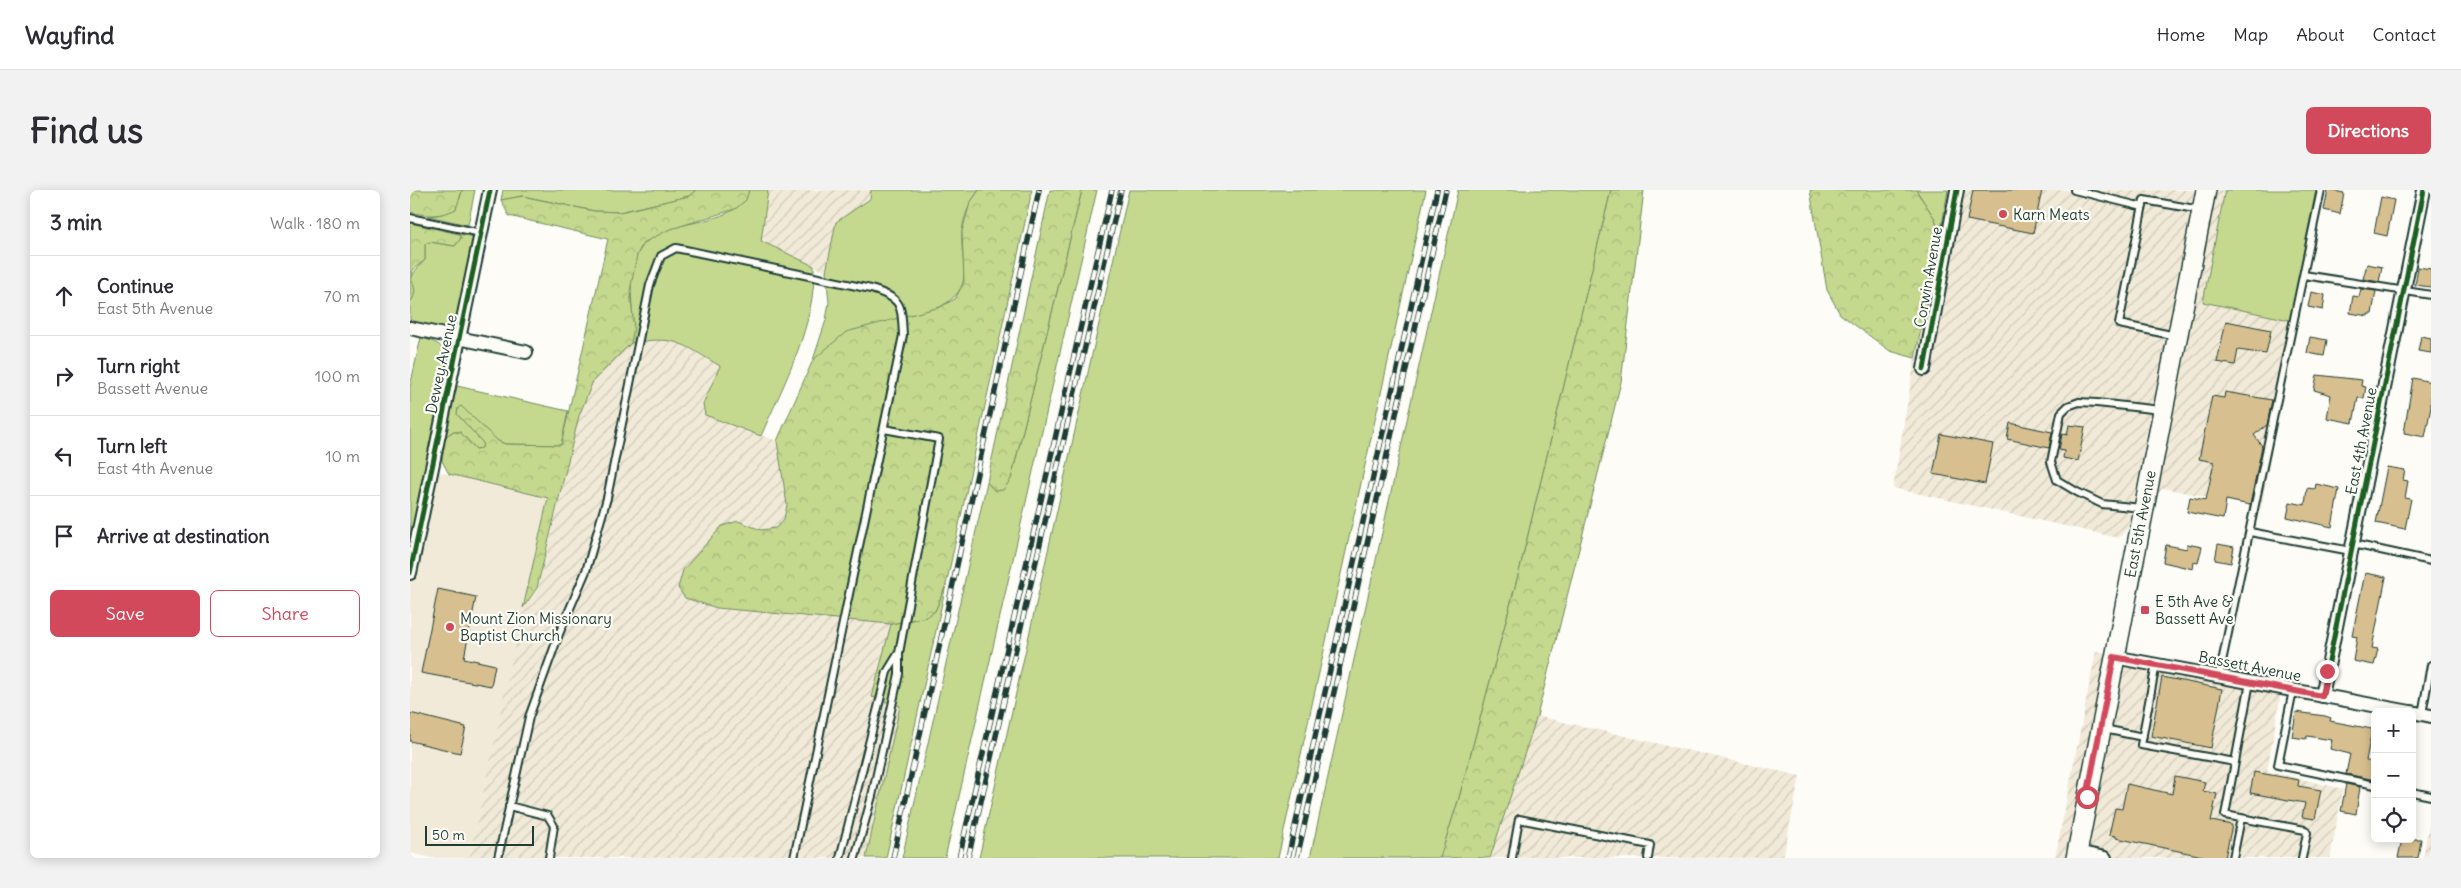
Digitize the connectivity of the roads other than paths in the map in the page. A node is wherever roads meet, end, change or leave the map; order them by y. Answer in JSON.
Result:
{"nodes":[{"id":1,"x":490,"y":190,"type":"edge"},
{"id":2,"x":1957,"y":190,"type":"edge"},
{"id":3,"x":2074,"y":190,"type":"edge"},
{"id":4,"x":2206,"y":190,"type":"edge"},
{"id":5,"x":2322,"y":190,"type":"edge"},
{"id":6,"x":2424,"y":190,"type":"edge"},
{"id":7,"x":2143,"y":206,"type":"junction"},
{"id":8,"x":2202,"y":210,"type":"junction"},
{"id":9,"x":410,"y":218,"type":"edge"},
{"id":10,"x":481,"y":233,"type":"junction"},
{"id":11,"x":2304,"y":275,"type":"junction"},
{"id":12,"x":2404,"y":291,"type":"junction"},
{"id":13,"x":2431,"y":295,"type":"edge"},
{"id":14,"x":410,"y":328,"type":"edge"},
{"id":15,"x":2177,"y":336,"type":"junction"},
{"id":16,"x":459,"y":338,"type":"junction"},
{"id":17,"x":526,"y":352,"type":"dead end"},
{"id":18,"x":1924,"y":369,"type":"dead end"},
{"id":19,"x":2163,"y":410,"type":"junction"},
{"id":20,"x":884,"y":429,"type":"junction"},
{"id":21,"x":2144,"y":508,"type":"junction"},
{"id":22,"x":2250,"y":532,"type":"junction"},
{"id":23,"x":2352,"y":547,"type":"junction"},
{"id":24,"x":412,"y":553,"type":"edge"},
{"id":25,"x":2431,"y":561,"type":"edge"},
{"id":26,"x":410,"y":572,"type":"edge"},
{"id":27,"x":898,"y":653,"type":"junction"},
{"id":28,"x":2114,"y":657,"type":"junction"},
{"id":29,"x":2156,"y":664,"type":"junction"},
{"id":30,"x":2431,"y":665,"type":"edge"},
{"id":31,"x":2219,"y":676,"type":"junction"},
{"id":32,"x":2250,"y":682,"type":"junction"},
{"id":33,"x":2293,"y":690,"type":"junction"},
{"id":34,"x":2322,"y":696,"type":"junction"},
{"id":35,"x":2419,"y":713,"type":"edge"},
{"id":36,"x":2100,"y":729,"type":"junction"},
{"id":37,"x":2143,"y":737,"type":"junction"},
{"id":38,"x":2234,"y":762,"type":"junction"},
{"id":39,"x":2371,"y":784,"type":"edge"},
{"id":40,"x":2416,"y":793,"type":"edge"},
{"id":41,"x":2431,"y":796,"type":"edge"},
{"id":42,"x":509,"y":806,"type":"junction"},
{"id":43,"x":2241,"y":818,"type":"junction"},
{"id":44,"x":2076,"y":855,"type":"edge"},
{"id":45,"x":498,"y":858,"type":"edge"},
{"id":46,"x":550,"y":858,"type":"edge"},
{"id":47,"x":794,"y":858,"type":"edge"},
{"id":48,"x":840,"y":858,"type":"edge"},
{"id":49,"x":855,"y":858,"type":"edge"},
{"id":50,"x":1512,"y":858,"type":"edge"},
{"id":51,"x":1648,"y":858,"type":"edge"},
{"id":52,"x":2105,"y":858,"type":"edge"},
{"id":53,"x":2234,"y":858,"type":"edge"},
{"id":54,"x":2302,"y":858,"type":"edge"}],
"edges":[{"from":1,"to":10,"type":"street","name":"Dewey Avenue"},
{"from":2,"to":18,"type":"street","name":"Corwin Avenue"},
{"from":3,"to":7,"type":"lane"},
{"from":4,"to":8,"type":"main road","name":"East 5th Avenue"},
{"from":5,"to":11,"type":"lane"},
{"from":6,"to":12,"type":"street","name":"East 4th Avenue"},
{"from":7,"to":8,"type":"lane"},
{"from":7,"to":15,"type":"lane"},
{"from":8,"to":15,"type":"main road","name":"East 5th Avenue"},
{"from":9,"to":10,"type":"lane"},
{"from":10,"to":16,"type":"street","name":"Dewey Avenue"},
{"from":11,"to":12,"type":"lane"},
{"from":11,"to":22,"type":"lane"},
{"from":12,"to":13,"type":"lane"},
{"from":12,"to":23,"type":"street","name":"East 4th Avenue"},
{"from":14,"to":16,"type":"street"},
{"from":15,"to":19,"type":"main road","name":"East 5th Avenue"},
{"from":16,"to":17,"type":"street"},
{"from":16,"to":24,"type":"street","name":"Dewey Avenue"},
{"from":19,"to":21,"type":"main road","name":"East 5th Avenue"},
{"from":19,"to":21,"type":"lane"},
{"from":20,"to":27,"type":"lane"},
{"from":20,"to":42,"type":"lane"},
{"from":20,"to":47,"type":"lane"},
{"from":21,"to":28,"type":"main road","name":"East 5th Avenue"},
{"from":22,"to":23,"type":"lane"},
{"from":22,"to":31,"type":"lane"},
{"from":23,"to":25,"type":"lane"},
{"from":23,"to":34,"type":"street","name":"East 4th Avenue"},
{"from":24,"to":26,"type":"street","name":"Dewey Avenue"},
{"from":27,"to":48,"type":"lane"},
{"from":27,"to":49,"type":"lane"},
{"from":28,"to":29,"type":"street","name":"Bassett Avenue"},
{"from":28,"to":36,"type":"main road","name":"East 5th Avenue"},
{"from":29,"to":31,"type":"street","name":"Bassett Avenue"},
{"from":29,"to":37,"type":"lane"},
{"from":30,"to":35,"type":"lane"},
{"from":31,"to":32,"type":"street","name":"Bassett Avenue"},
{"from":32,"to":33,"type":"street","name":"Bassett Avenue"},
{"from":32,"to":38,"type":"lane"},
{"from":33,"to":34,"type":"street","name":"Bassett Avenue"},
{"from":33,"to":39,"type":"lane"},
{"from":34,"to":35,"type":"street","name":"Bassett Avenue"},
{"from":36,"to":37,"type":"lane"},
{"from":36,"to":44,"type":"main road","name":"East 5th Avenue"},
{"from":37,"to":38,"type":"lane"},
{"from":38,"to":43,"type":"lane"},
{"from":40,"to":41,"type":"lane"},
{"from":42,"to":45,"type":"lane"},
{"from":42,"to":46,"type":"lane"},
{"from":43,"to":53,"type":"lane"},
{"from":43,"to":54,"type":"lane"},
{"from":44,"to":52,"type":"street"},
{"from":50,"to":51,"type":"lane"}]}
